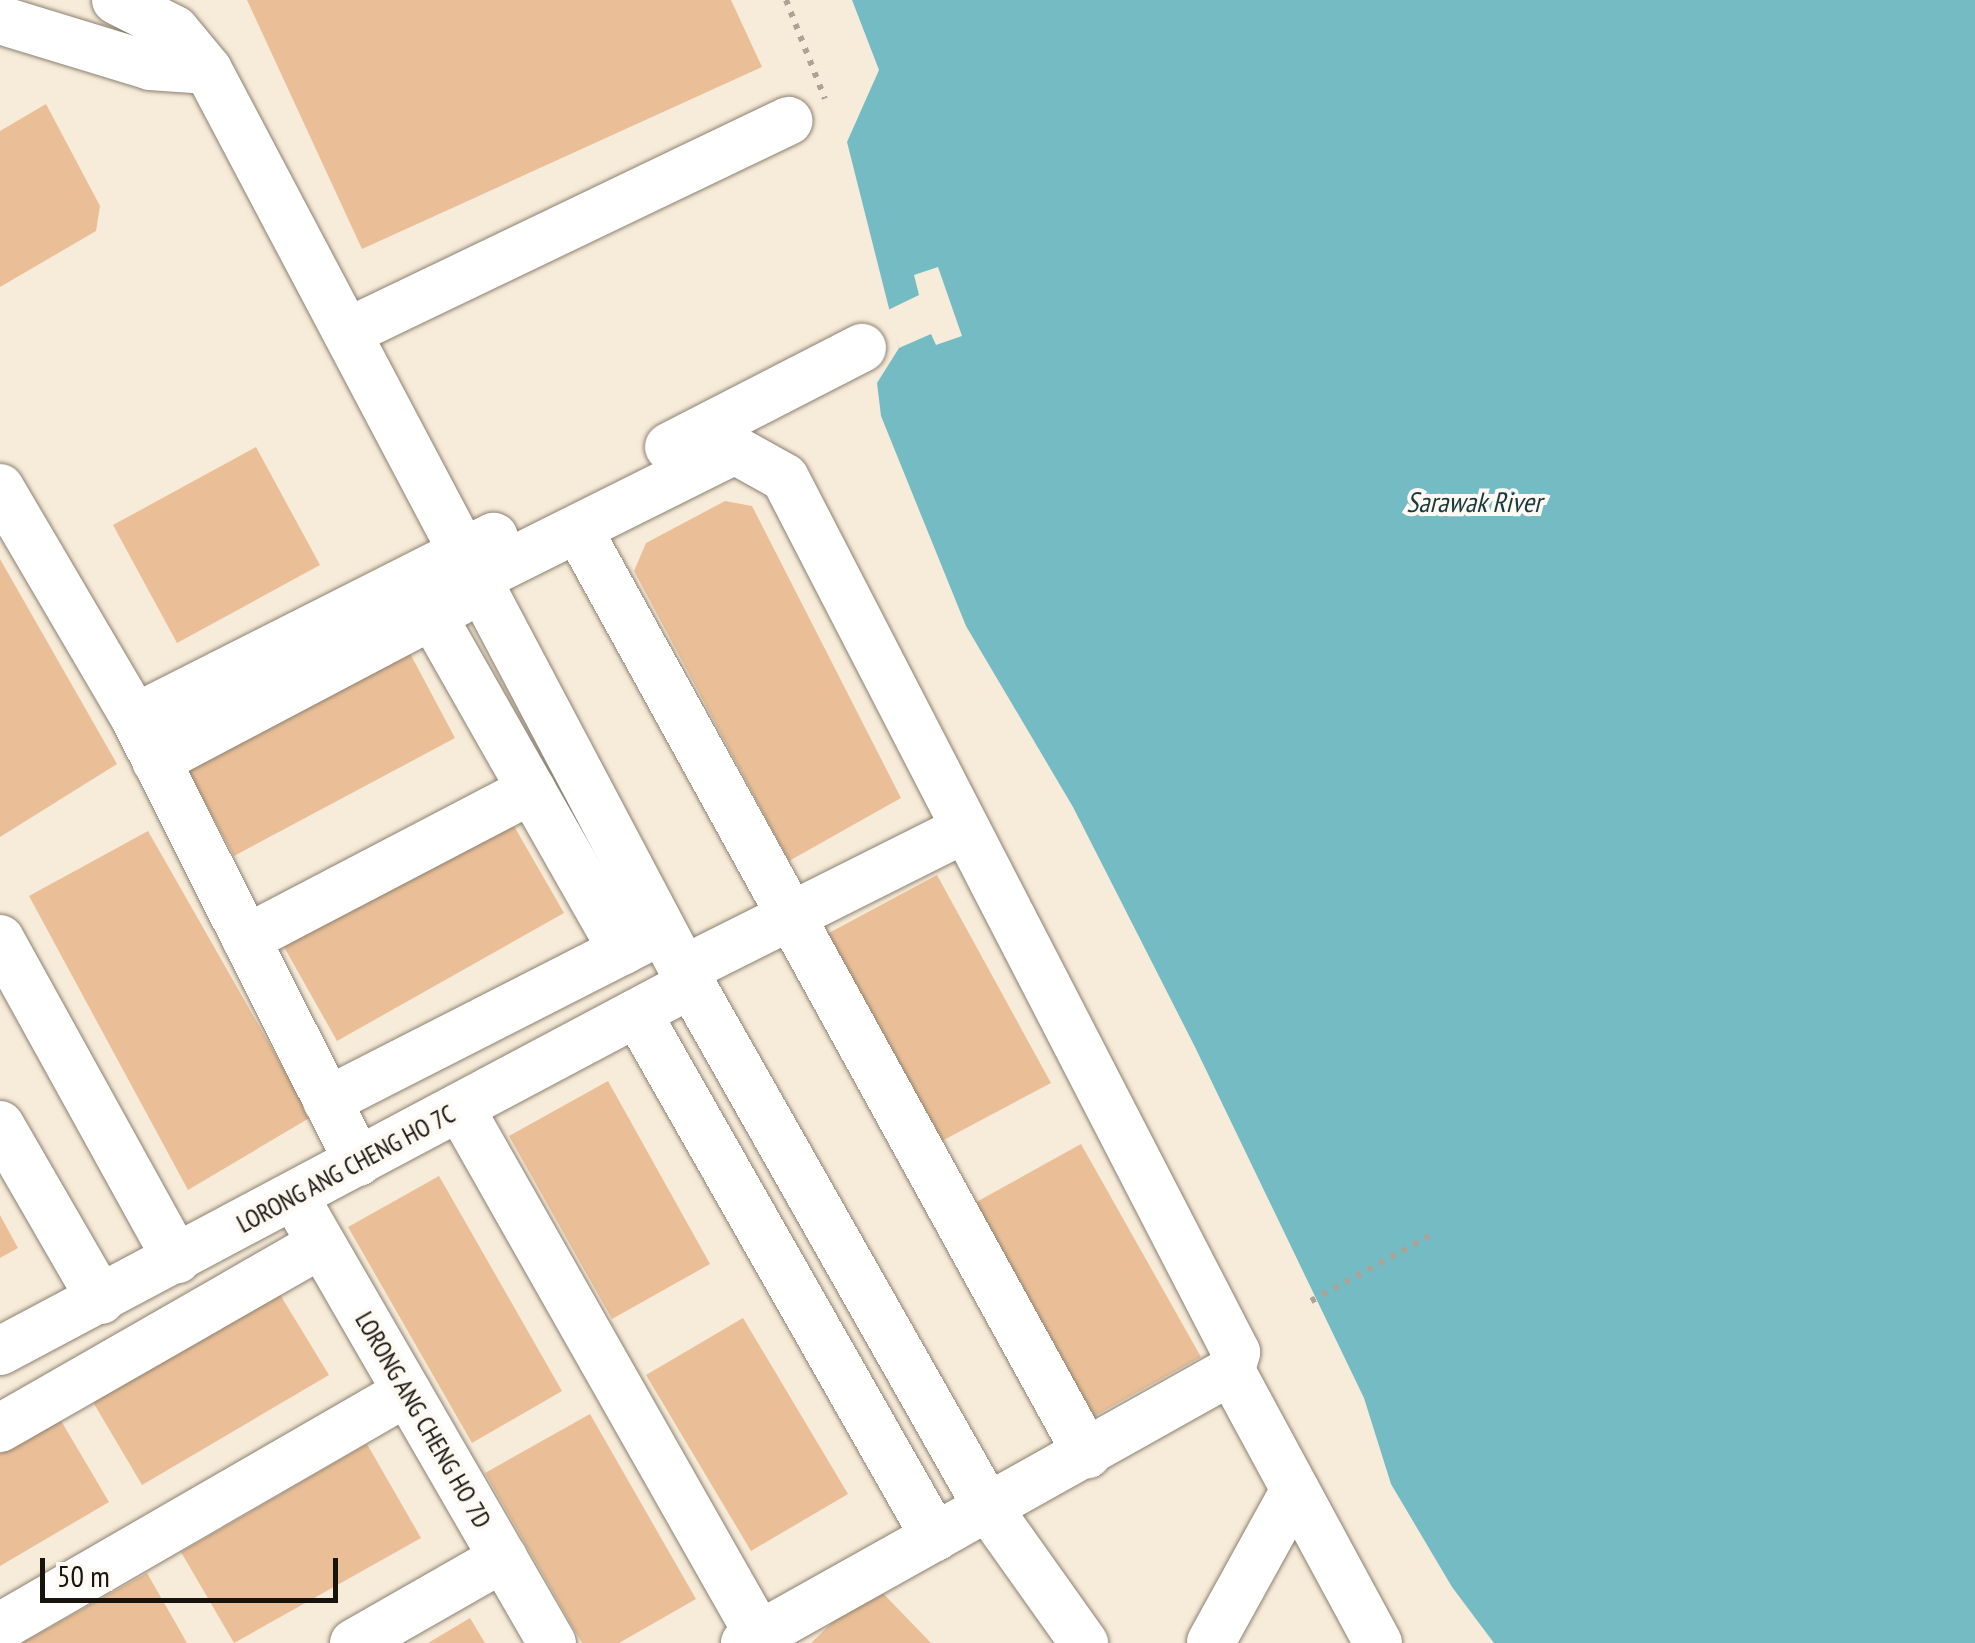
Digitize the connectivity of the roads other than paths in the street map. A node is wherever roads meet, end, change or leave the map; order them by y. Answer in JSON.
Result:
{"nodes":[{"id":1,"x":116,"y":0,"type":"edge"},
{"id":2,"x":0,"y":20,"type":"edge"},
{"id":3,"x":208,"y":70,"type":"junction"},
{"id":4,"x":789,"y":121,"type":"road end"},
{"id":5,"x":352,"y":330,"type":"junction"},
{"id":6,"x":862,"y":348,"type":"dead end"},
{"id":7,"x":0,"y":488,"type":"edge"},
{"id":8,"x":579,"y":531,"type":"junction"},
{"id":9,"x":476,"y":573,"type":"junction"},
{"id":10,"x":432,"y":615,"type":"junction"},
{"id":11,"x":134,"y":718,"type":"junction"},
{"id":12,"x":156,"y":761,"type":"junction"},
{"id":13,"x":531,"y":790,"type":"junction"},
{"id":14,"x":963,"y":830,"type":"junction"},
{"id":15,"x":794,"y":920,"type":"junction"},
{"id":16,"x":246,"y":939,"type":"junction"},
{"id":17,"x":0,"y":940,"type":"edge"},
{"id":18,"x":665,"y":959,"type":"junction"},
{"id":19,"x":637,"y":1014,"type":"junction"},
{"id":20,"x":328,"y":1101,"type":"junction"},
{"id":21,"x":460,"y":1108,"type":"junction"},
{"id":22,"x":0,"y":1125,"type":"edge"},
{"id":23,"x":358,"y":1162,"type":"junction"},
{"id":24,"x":294,"y":1196,"type":"junction"},
{"id":25,"x":321,"y":1244,"type":"junction"},
{"id":26,"x":177,"y":1259,"type":"junction"},
{"id":27,"x":101,"y":1300,"type":"junction"},
{"id":28,"x":0,"y":1351,"type":"edge"},
{"id":29,"x":1231,"y":1371,"type":"junction"},
{"id":30,"x":407,"y":1392,"type":"junction"},
{"id":31,"x":0,"y":1428,"type":"edge"},
{"id":32,"x":1087,"y":1454,"type":"junction"},
{"id":33,"x":1294,"y":1490,"type":"junction"},
{"id":34,"x":988,"y":1508,"type":"junction"},
{"id":35,"x":935,"y":1538,"type":"junction"},
{"id":36,"x":502,"y":1558,"type":"junction"},
{"id":37,"x":0,"y":1627,"type":"edge"},
{"id":38,"x":752,"y":1639,"type":"edge"},
{"id":39,"x":354,"y":1643,"type":"edge"},
{"id":40,"x":552,"y":1643,"type":"edge"},
{"id":41,"x":1084,"y":1643,"type":"edge"},
{"id":42,"x":1210,"y":1643,"type":"edge"},
{"id":43,"x":1378,"y":1643,"type":"edge"}],
"edges":[{"from":1,"to":3,"type":"street"},
{"from":2,"to":3,"type":"street"},
{"from":3,"to":5,"type":"street"},
{"from":4,"to":5,"type":"street"},
{"from":5,"to":9,"type":"street"},
{"from":6,"to":9,"type":"street"},
{"from":7,"to":11,"type":"street"},
{"from":8,"to":9,"type":"street"},
{"from":8,"to":14,"type":"street"},
{"from":8,"to":15,"type":"street"},
{"from":9,"to":10,"type":"street"},
{"from":9,"to":11,"type":"street"},
{"from":9,"to":18,"type":"street"},
{"from":10,"to":12,"type":"street"},
{"from":10,"to":13,"type":"street"},
{"from":11,"to":12,"type":"street"},
{"from":12,"to":16,"type":"street"},
{"from":13,"to":16,"type":"street"},
{"from":13,"to":18,"type":"street"},
{"from":14,"to":15,"type":"street"},
{"from":14,"to":29,"type":"street"},
{"from":15,"to":18,"type":"street"},
{"from":15,"to":32,"type":"street"},
{"from":16,"to":20,"type":"street"},
{"from":17,"to":26,"type":"street"},
{"from":18,"to":19,"type":"street","name":"LORONG ANG CHENG HO 7C"},
{"from":18,"to":20,"type":"street"},
{"from":18,"to":34,"type":"street"},
{"from":19,"to":21,"type":"street","name":"LORONG ANG CHENG HO 7C"},
{"from":19,"to":35,"type":"street"},
{"from":20,"to":23,"type":"street"},
{"from":21,"to":23,"type":"street","name":"LORONG ANG CHENG HO 7C"},
{"from":21,"to":38,"type":"street"},
{"from":22,"to":27,"type":"street"},
{"from":23,"to":24,"type":"street","name":"LORONG ANG CHENG HO 7C"},
{"from":24,"to":25,"type":"street","name":"LORONG ANG CHENG HO 7D"},
{"from":24,"to":26,"type":"street","name":"LORONG ANG CHENG HO 7C"},
{"from":25,"to":30,"type":"street","name":"LORONG ANG CHENG HO 7D"},
{"from":25,"to":31,"type":"street"},
{"from":26,"to":27,"type":"street","name":"LORONG ANG CHENG HO 7C"},
{"from":27,"to":28,"type":"street","name":"LORONG ANG CHENG HO 7C"},
{"from":29,"to":32,"type":"street"},
{"from":29,"to":33,"type":"street"},
{"from":30,"to":36,"type":"street","name":"LORONG ANG CHENG HO 7D"},
{"from":30,"to":37,"type":"street"},
{"from":32,"to":34,"type":"street"},
{"from":33,"to":42,"type":"street"},
{"from":33,"to":43,"type":"street"},
{"from":34,"to":35,"type":"street"},
{"from":34,"to":41,"type":"street"},
{"from":35,"to":38,"type":"street"},
{"from":36,"to":39,"type":"street"},
{"from":36,"to":40,"type":"street","name":"LORONG ANG CHENG HO 7D"}]}
